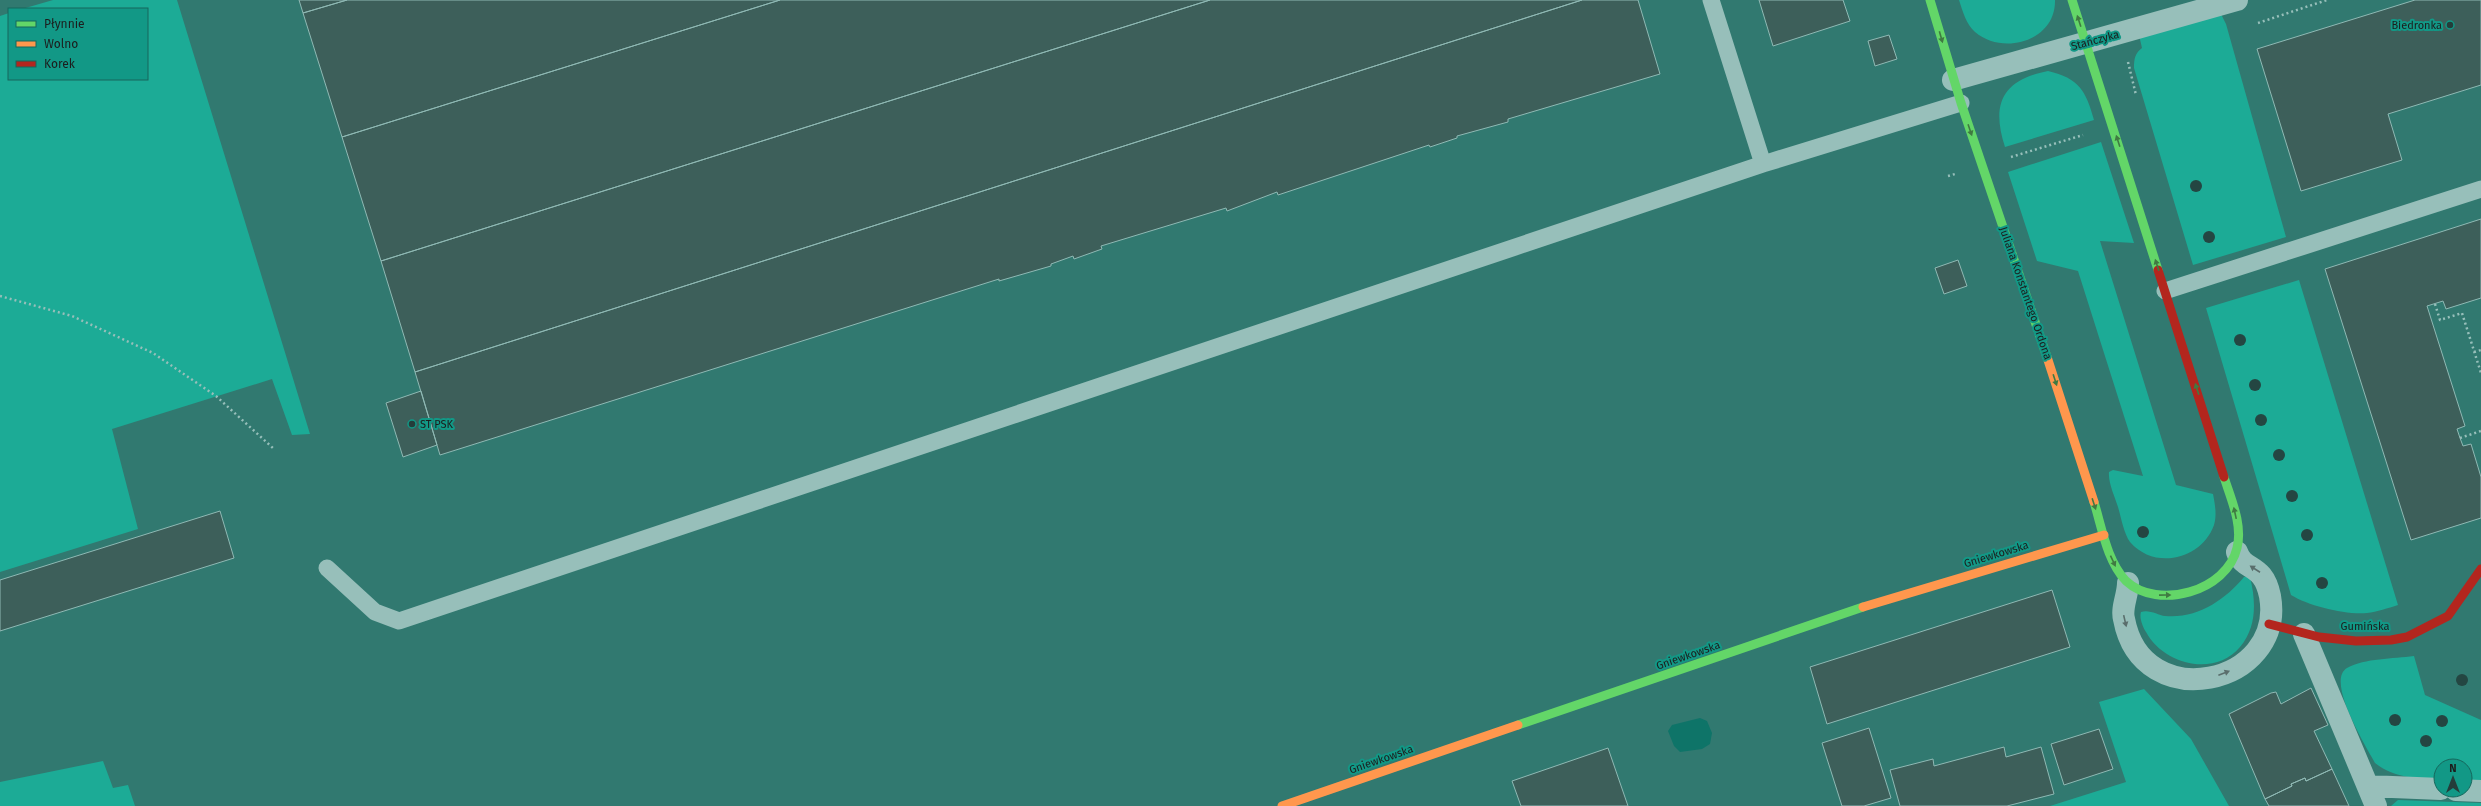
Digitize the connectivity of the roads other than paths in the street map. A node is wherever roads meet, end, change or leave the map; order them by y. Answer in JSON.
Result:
{"nodes":[{"id":1,"x":1711,"y":0,"type":"edge"},
{"id":2,"x":1930,"y":0,"type":"edge"},
{"id":3,"x":2072,"y":0,"type":"edge"},
{"id":4,"x":2237,"y":0,"type":"edge"},
{"id":5,"x":2086,"y":42,"type":"junction"},
{"id":6,"x":1953,"y":80,"type":"junction"},
{"id":7,"x":1961,"y":104,"type":"junction"},
{"id":8,"x":1763,"y":164,"type":"junction"},
{"id":9,"x":2481,"y":189,"type":"edge"},
{"id":10,"x":2165,"y":291,"type":"junction"},
{"id":11,"x":2104,"y":535,"type":"junction"},
{"id":12,"x":2237,"y":552,"type":"junction"},
{"id":13,"x":327,"y":568,"type":"dead end"},
{"id":14,"x":2481,"y":569,"type":"edge"},
{"id":15,"x":2128,"y":583,"type":"junction"},
{"id":16,"x":2269,"y":624,"type":"junction"},
{"id":17,"x":2304,"y":634,"type":"junction"},
{"id":18,"x":2433,"y":790,"type":"edge"},
{"id":19,"x":2372,"y":796,"type":"edge"},
{"id":20,"x":1282,"y":806,"type":"edge"}],
"edges":[{"from":1,"to":8,"type":"lane"},
{"from":2,"to":6,"type":"street","name":"Juliana Konstantego Ordona","one_way":true},
{"from":5,"to":3,"type":"street","name":"Juliana Konstantego Ordona","one_way":true},
{"from":4,"to":5,"type":"street","name":"Stańczyka"},
{"from":5,"to":6,"type":"street","name":"Stańczyka"},
{"from":10,"to":5,"type":"street","name":"Juliana Konstantego Ordona","one_way":true},
{"from":6,"to":7,"type":"street","name":"Juliana Konstantego Ordona"},
{"from":7,"to":8,"type":"lane"},
{"from":7,"to":11,"type":"street","name":"Juliana Konstantego Ordona","one_way":true},
{"from":8,"to":13,"type":"lane"},
{"from":9,"to":10,"type":"lane"},
{"from":12,"to":10,"type":"street","name":"Juliana Konstantego Ordona","one_way":true},
{"from":11,"to":15,"type":"street","name":"Juliana Konstantego Ordona","one_way":true},
{"from":11,"to":20,"type":"street","name":"Gniewkowska"},
{"from":15,"to":12,"type":"street","name":"Juliana Konstantego Ordona","one_way":true},
{"from":16,"to":12,"type":"street","one_way":true},
{"from":14,"to":17,"type":"street","name":"Gumińska"},
{"from":15,"to":16,"type":"street","one_way":true},
{"from":16,"to":17,"type":"street","name":"Gumińska"},
{"from":17,"to":19,"type":"street"},
{"from":18,"to":19,"type":"street"}]}
